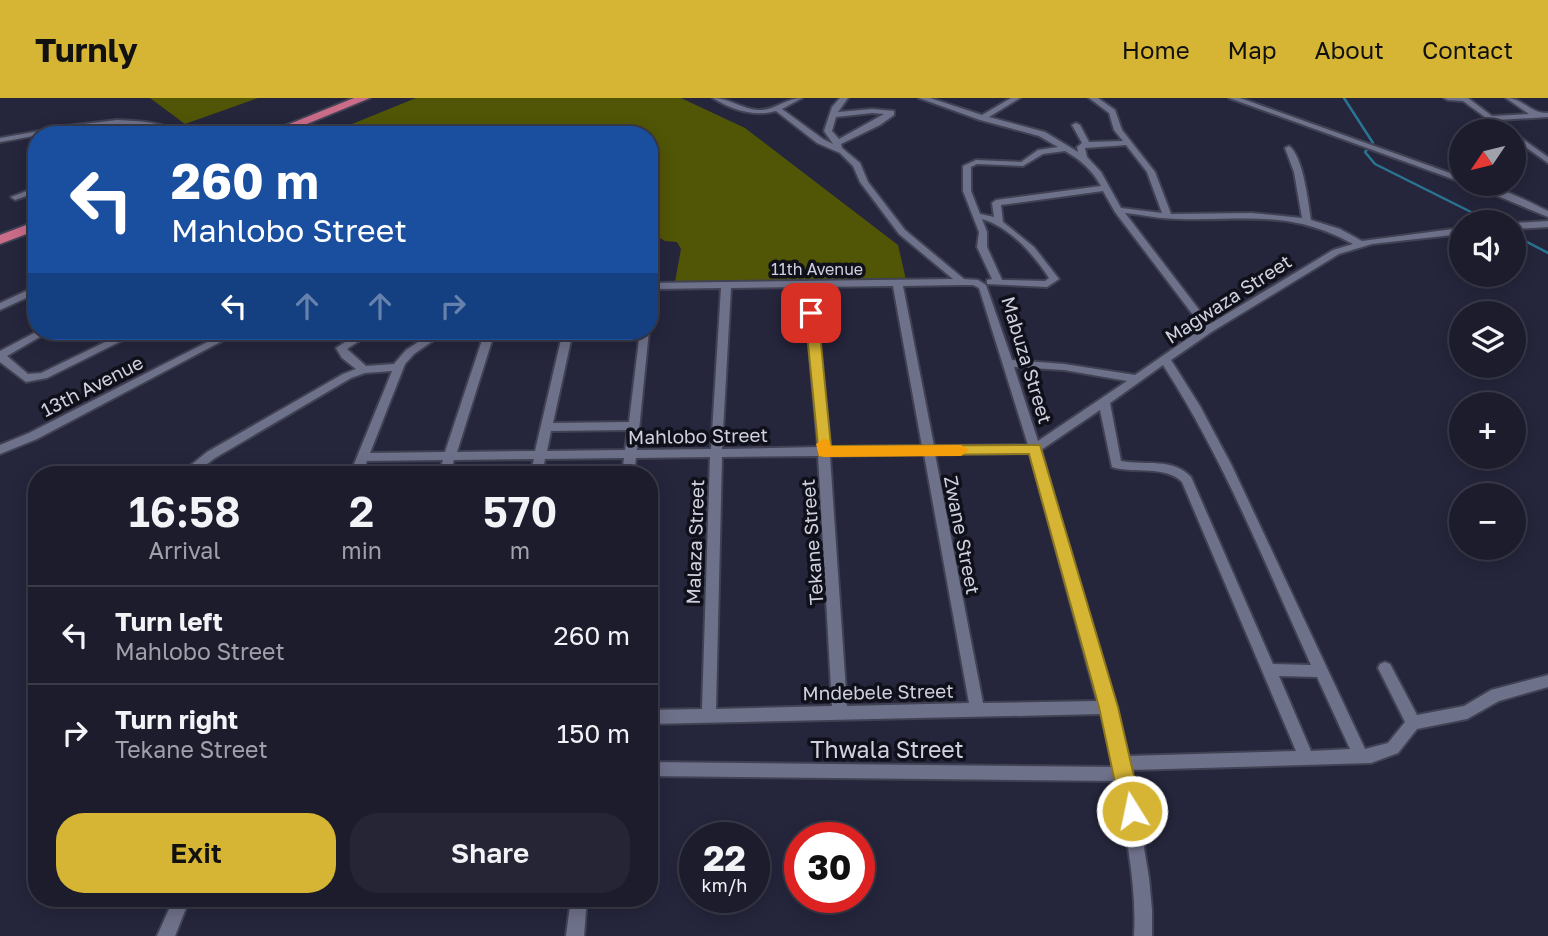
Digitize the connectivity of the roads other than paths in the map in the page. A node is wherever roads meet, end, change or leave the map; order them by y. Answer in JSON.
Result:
{"nodes":[{"id":1,"x":364,"y":98,"type":"edge"},
{"id":2,"x":717,"y":98,"type":"edge"},
{"id":3,"x":798,"y":98,"type":"edge"},
{"id":4,"x":844,"y":98,"type":"edge"},
{"id":5,"x":923,"y":98,"type":"edge"},
{"id":6,"x":1016,"y":98,"type":"edge"},
{"id":7,"x":1093,"y":98,"type":"edge"},
{"id":8,"x":1233,"y":98,"type":"edge"},
{"id":9,"x":1448,"y":98,"type":"edge"},
{"id":10,"x":1510,"y":98,"type":"edge"},
{"id":11,"x":1464,"y":99,"type":"edge"},
{"id":12,"x":778,"y":109,"type":"junction"},
{"id":13,"x":1548,"y":115,"type":"edge"},
{"id":14,"x":835,"y":116,"type":"junction"},
{"id":15,"x":1537,"y":116,"type":"junction"},
{"id":16,"x":983,"y":118,"type":"junction"},
{"id":17,"x":1491,"y":118,"type":"joint"},
{"id":18,"x":1548,"y":124,"type":"edge"},
{"id":19,"x":1076,"y":125,"type":"dead end"},
{"id":20,"x":96,"y":126,"type":"edge"},
{"id":21,"x":158,"y":126,"type":"edge"},
{"id":22,"x":291,"y":126,"type":"edge"},
{"id":23,"x":28,"y":136,"type":"edge"},
{"id":24,"x":0,"y":140,"type":"edge"},
{"id":25,"x":1129,"y":143,"type":"junction"},
{"id":26,"x":1526,"y":144,"type":"edge"},
{"id":27,"x":1087,"y":145,"type":"junction"},
{"id":28,"x":838,"y":146,"type":"junction"},
{"id":29,"x":1066,"y":148,"type":"junction"},
{"id":30,"x":1289,"y":148,"type":"dead end"},
{"id":31,"x":1083,"y":158,"type":"junction"},
{"id":32,"x":1548,"y":161,"type":"edge"},
{"id":33,"x":1449,"y":176,"type":"edge"},
{"id":34,"x":1107,"y":188,"type":"junction"},
{"id":35,"x":28,"y":192,"type":"edge"},
{"id":36,"x":1506,"y":196,"type":"edge"},
{"id":37,"x":15,"y":197,"type":"dead end"},
{"id":38,"x":1509,"y":197,"type":"junction"},
{"id":39,"x":1524,"y":207,"type":"junction"},
{"id":40,"x":1525,"y":210,"type":"edge"},
{"id":41,"x":1118,"y":211,"type":"junction"},
{"id":42,"x":1167,"y":215,"type":"junction"},
{"id":43,"x":1548,"y":215,"type":"edge"},
{"id":44,"x":977,"y":216,"type":"junction"},
{"id":45,"x":1307,"y":220,"type":"junction"},
{"id":46,"x":999,"y":223,"type":"junction"},
{"id":47,"x":1548,"y":224,"type":"edge"},
{"id":48,"x":1526,"y":225,"type":"edge"},
{"id":49,"x":28,"y":229,"type":"edge"},
{"id":50,"x":1007,"y":231,"type":"junction"},
{"id":51,"x":1449,"y":232,"type":"edge"},
{"id":52,"x":0,"y":240,"type":"edge"},
{"id":53,"x":982,"y":242,"type":"junction"},
{"id":54,"x":1359,"y":243,"type":"junction"},
{"id":55,"x":998,"y":281,"type":"junction"},
{"id":56,"x":963,"y":283,"type":"junction"},
{"id":57,"x":726,"y":285,"type":"junction"},
{"id":58,"x":898,"y":285,"type":"junction"},
{"id":59,"x":981,"y":285,"type":"junction"},
{"id":60,"x":658,"y":286,"type":"edge"},
{"id":61,"x":809,"y":286,"type":"junction"},
{"id":62,"x":28,"y":293,"type":"edge"},
{"id":63,"x":0,"y":307,"type":"edge"},
{"id":64,"x":1209,"y":329,"type":"junction"},
{"id":65,"x":28,"y":339,"type":"edge"},
{"id":66,"x":117,"y":340,"type":"edge"},
{"id":67,"x":219,"y":340,"type":"edge"},
{"id":68,"x":354,"y":340,"type":"edge"},
{"id":69,"x":428,"y":340,"type":"edge"},
{"id":70,"x":487,"y":340,"type":"edge"},
{"id":71,"x":566,"y":340,"type":"edge"},
{"id":72,"x":644,"y":340,"type":"edge"},
{"id":73,"x":1165,"y":360,"type":"junction"},
{"id":74,"x":1009,"y":363,"type":"junction"},
{"id":75,"x":397,"y":368,"type":"junction"},
{"id":76,"x":364,"y":370,"type":"junction"},
{"id":77,"x":1138,"y":379,"type":"junction"},
{"id":78,"x":1104,"y":402,"type":"junction"},
{"id":79,"x":634,"y":426,"type":"junction"},
{"id":80,"x":547,"y":427,"type":"junction"},
{"id":81,"x":1035,"y":449,"type":"junction"},
{"id":82,"x":0,"y":450,"type":"edge"},
{"id":83,"x":928,"y":451,"type":"junction"},
{"id":84,"x":824,"y":452,"type":"junction"},
{"id":85,"x":716,"y":453,"type":"junction"},
{"id":86,"x":630,"y":455,"type":"junction"},
{"id":87,"x":363,"y":457,"type":"junction"},
{"id":88,"x":449,"y":457,"type":"junction"},
{"id":89,"x":540,"y":457,"type":"junction"},
{"id":90,"x":197,"y":466,"type":"edge"},
{"id":91,"x":359,"y":466,"type":"edge"},
{"id":92,"x":446,"y":466,"type":"edge"},
{"id":93,"x":538,"y":466,"type":"edge"},
{"id":94,"x":629,"y":466,"type":"edge"},
{"id":95,"x":1385,"y":667,"type":"dead end"},
{"id":96,"x":1271,"y":670,"type":"junction"},
{"id":97,"x":1320,"y":671,"type":"junction"},
{"id":98,"x":1548,"y":681,"type":"edge"},
{"id":99,"x":1108,"y":707,"type":"junction"},
{"id":100,"x":977,"y":709,"type":"junction"},
{"id":101,"x":840,"y":712,"type":"junction"},
{"id":102,"x":709,"y":716,"type":"junction"},
{"id":103,"x":658,"y":718,"type":"edge"},
{"id":104,"x":1413,"y":723,"type":"junction"},
{"id":105,"x":1361,"y":757,"type":"junction"},
{"id":106,"x":1307,"y":759,"type":"junction"},
{"id":107,"x":1124,"y":768,"type":"junction"},
{"id":108,"x":658,"y":769,"type":"edge"},
{"id":109,"x":178,"y":907,"type":"edge"},
{"id":110,"x":578,"y":907,"type":"edge"},
{"id":111,"x":166,"y":936,"type":"edge"},
{"id":112,"x":575,"y":936,"type":"edge"},
{"id":113,"x":1143,"y":936,"type":"edge"}],
"edges":[{"from":1,"to":22,"type":"highway"},
{"from":2,"to":12,"type":"street"},
{"from":3,"to":12,"type":"street"},
{"from":4,"to":14,"type":"street"},
{"from":5,"to":16,"type":"street"},
{"from":6,"to":16,"type":"street"},
{"from":7,"to":25,"type":"street"},
{"from":8,"to":33,"type":"street"},
{"from":9,"to":11,"type":"street"},
{"from":10,"to":15,"type":"street"},
{"from":11,"to":17,"type":"street"},
{"from":12,"to":28,"type":"street"},
{"from":13,"to":15,"type":"street"},
{"from":14,"to":28,"type":"street"},
{"from":14,"to":28,"type":"street"},
{"from":15,"to":17,"type":"street"},
{"from":15,"to":18,"type":"street"},
{"from":16,"to":29,"type":"street"},
{"from":19,"to":27,"type":"street"},
{"from":20,"to":21,"type":"street"},
{"from":23,"to":24,"type":"street"},
{"from":25,"to":27,"type":"street"},
{"from":25,"to":42,"type":"street"},
{"from":26,"to":32,"type":"street"},
{"from":27,"to":31,"type":"street"},
{"from":28,"to":56,"type":"street"},
{"from":29,"to":31,"type":"street"},
{"from":29,"to":44,"type":"street"},
{"from":30,"to":45,"type":"street"},
{"from":31,"to":34,"type":"street"},
{"from":34,"to":41,"type":"street"},
{"from":34,"to":46,"type":"street"},
{"from":35,"to":37,"type":"street"},
{"from":36,"to":38,"type":"street"},
{"from":38,"to":39,"type":"street"},
{"from":38,"to":43,"type":"street"},
{"from":39,"to":40,"type":"street"},
{"from":39,"to":47,"type":"street"},
{"from":41,"to":42,"type":"street"},
{"from":41,"to":64,"type":"street"},
{"from":42,"to":45,"type":"street"},
{"from":44,"to":46,"type":"street"},
{"from":44,"to":53,"type":"street"},
{"from":45,"to":54,"type":"street"},
{"from":46,"to":50,"type":"street"},
{"from":47,"to":48,"type":"street"},
{"from":49,"to":52,"type":"highway"},
{"from":50,"to":53,"type":"street"},
{"from":50,"to":55,"type":"street","name":"11th Avenue"},
{"from":51,"to":54,"type":"street","name":"Magwaza Street"},
{"from":53,"to":55,"type":"street"},
{"from":54,"to":64,"type":"street","name":"Magwaza Street"},
{"from":55,"to":59,"type":"street","name":"11th Avenue"},
{"from":56,"to":58,"type":"street","name":"11th Avenue"},
{"from":56,"to":59,"type":"street","name":"11th Avenue"},
{"from":57,"to":60,"type":"street","name":"11th Avenue"},
{"from":57,"to":61,"type":"street","name":"11th Avenue"},
{"from":57,"to":85,"type":"street","name":"Malaza Street"},
{"from":58,"to":61,"type":"street","name":"11th Avenue"},
{"from":58,"to":83,"type":"street","name":"Zwane Street"},
{"from":59,"to":74,"type":"street","name":"Mabuza Street"},
{"from":61,"to":84,"type":"street","name":"Tekane Street"},
{"from":62,"to":63,"type":"street"},
{"from":64,"to":73,"type":"street","name":"Magwaza Street"},
{"from":65,"to":66,"type":"street"},
{"from":67,"to":82,"type":"street","name":"13th Avenue"},
{"from":68,"to":76,"type":"street"},
{"from":69,"to":75,"type":"street"},
{"from":70,"to":88,"type":"street"},
{"from":71,"to":80,"type":"street"},
{"from":72,"to":79,"type":"street"},
{"from":73,"to":77,"type":"street","name":"Magwaza Street"},
{"from":73,"to":97,"type":"street"},
{"from":74,"to":77,"type":"street"},
{"from":74,"to":81,"type":"street","name":"Mabuza Street"},
{"from":75,"to":76,"type":"street"},
{"from":75,"to":87,"type":"street"},
{"from":76,"to":90,"type":"street"},
{"from":77,"to":78,"type":"street","name":"Magwaza Street"},
{"from":78,"to":81,"type":"street","name":"Magwaza Street"},
{"from":78,"to":96,"type":"street"},
{"from":79,"to":80,"type":"street"},
{"from":79,"to":86,"type":"street"},
{"from":80,"to":89,"type":"street"},
{"from":81,"to":83,"type":"street","name":"Mahlobo Street"},
{"from":81,"to":99,"type":"street","name":"Mabuza Street"},
{"from":83,"to":84,"type":"street","name":"Mahlobo Street"},
{"from":83,"to":100,"type":"street","name":"Zwane Street"},
{"from":84,"to":85,"type":"street","name":"Mahlobo Street"},
{"from":84,"to":101,"type":"street","name":"Tekane Street"},
{"from":85,"to":86,"type":"street","name":"Mahlobo Street"},
{"from":85,"to":102,"type":"street","name":"Malaza Street"},
{"from":86,"to":89,"type":"street","name":"Mahlobo Street"},
{"from":86,"to":94,"type":"street"},
{"from":87,"to":88,"type":"street","name":"Mahlobo Street"},
{"from":87,"to":91,"type":"street"},
{"from":88,"to":89,"type":"street","name":"Mahlobo Street"},
{"from":88,"to":92,"type":"street"},
{"from":89,"to":93,"type":"street"},
{"from":95,"to":104,"type":"street"},
{"from":96,"to":97,"type":"street"},
{"from":96,"to":106,"type":"street"},
{"from":97,"to":105,"type":"street"},
{"from":98,"to":104,"type":"street"},
{"from":99,"to":100,"type":"street","name":"Mndebele Street"},
{"from":99,"to":107,"type":"street","name":"Mabuza Street"},
{"from":100,"to":101,"type":"street","name":"Mndebele Street"},
{"from":101,"to":102,"type":"street","name":"Mndebele Street"},
{"from":102,"to":103,"type":"street","name":"Mndebele Street"},
{"from":104,"to":105,"type":"street","name":"Thwala Street"},
{"from":105,"to":106,"type":"street","name":"Thwala Street"},
{"from":106,"to":107,"type":"street","name":"Thwala Street"},
{"from":107,"to":108,"type":"street","name":"Thwala Street"},
{"from":107,"to":113,"type":"street","name":"Mabuza Street"},
{"from":109,"to":111,"type":"street"},
{"from":110,"to":112,"type":"street"}]}
